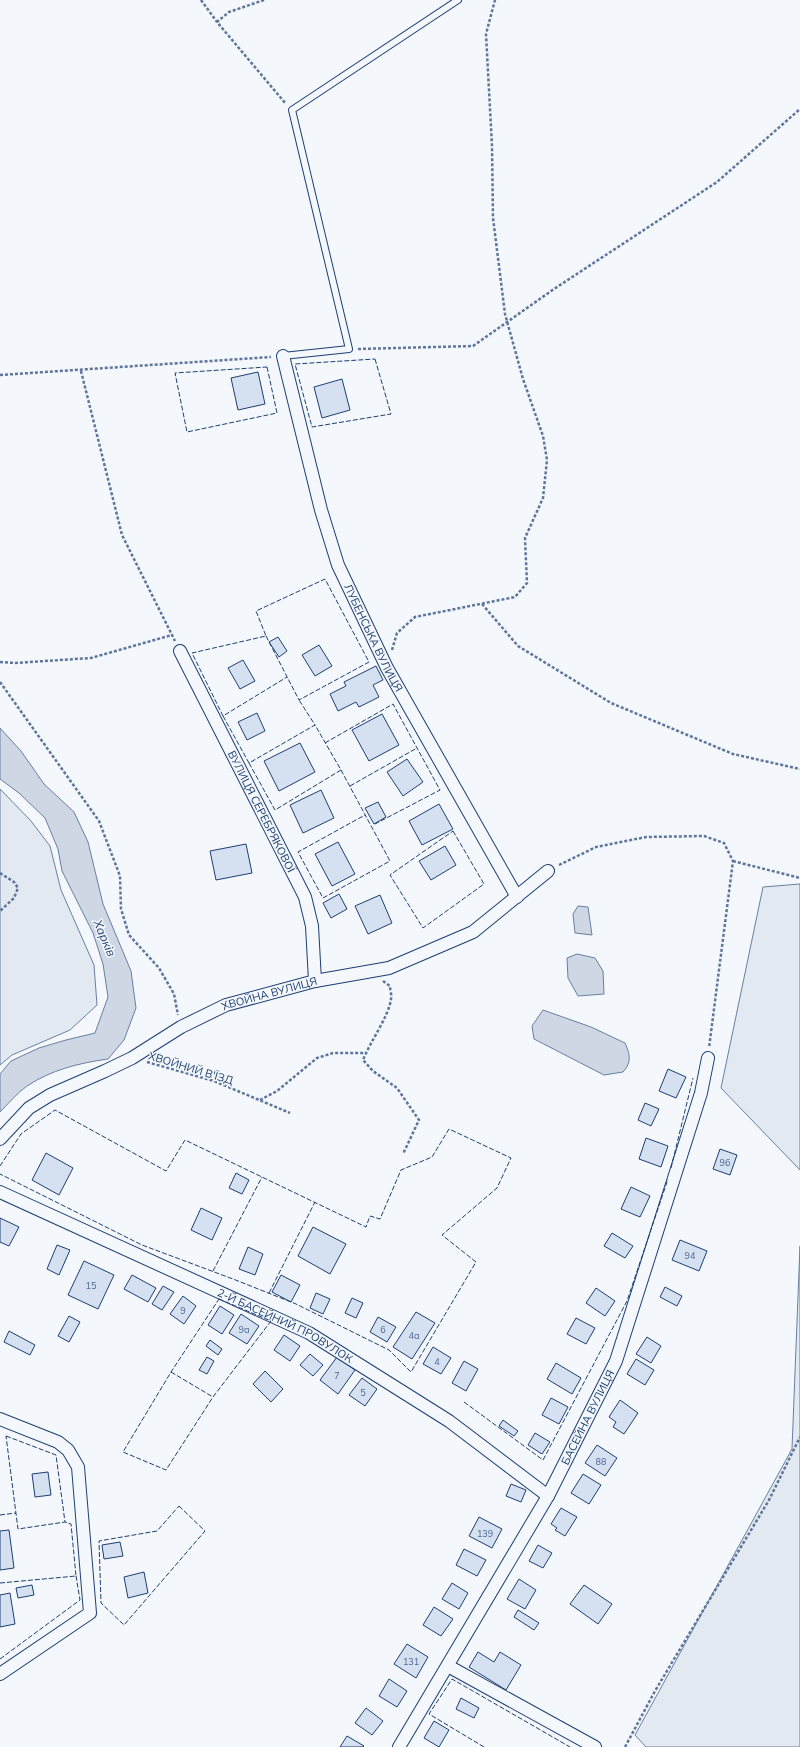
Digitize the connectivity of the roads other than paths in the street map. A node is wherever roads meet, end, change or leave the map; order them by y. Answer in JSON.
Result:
{"nodes":[{"id":1,"x":458,"y":0,"type":"edge"},
{"id":2,"x":283,"y":356,"type":"joint"},
{"id":3,"x":180,"y":650,"type":"dead end"},
{"id":4,"x":548,"y":871,"type":"road end"},
{"id":5,"x":517,"y":897,"type":"junction"},
{"id":6,"x":315,"y":981,"type":"junction"},
{"id":7,"x":708,"y":1058,"type":"road end"},
{"id":8,"x":0,"y":1139,"type":"edge"},
{"id":9,"x":0,"y":1192,"type":"edge"},
{"id":10,"x":0,"y":1420,"type":"edge"},
{"id":11,"x":548,"y":1496,"type":"junction"},
{"id":12,"x":448,"y":1666,"type":"junction"},
{"id":13,"x":0,"y":1674,"type":"edge"},
{"id":14,"x":399,"y":1747,"type":"edge"},
{"id":15,"x":595,"y":1747,"type":"edge"}],
"edges":[{"from":1,"to":2,"type":"lane"},
{"from":2,"to":5,"type":"street","name":"ЛУБEНСЬКА ВУЛИЦЯ"},
{"from":3,"to":6,"type":"street","name":"ВУЛИЦЯ СЕРЕБРЯКОВОЇ"},
{"from":4,"to":5,"type":"street","name":"ХВОЙНА ВУЛИЦЯ"},
{"from":5,"to":6,"type":"street","name":"ХВОЙНА ВУЛИЦЯ"},
{"from":6,"to":8,"type":"street","name":"ХВОЙНА ВУЛИЦЯ"},
{"from":7,"to":11,"type":"street","name":"БАСЕЙНА ВУЛИЦЯ"},
{"from":9,"to":11,"type":"street","name":"2-Й БАСЕЙНИЙ ПРОВУЛОК"},
{"from":10,"to":13,"type":"street"},
{"from":11,"to":12,"type":"street","name":"БАСЕЙНА ВУЛИЦЯ"},
{"from":12,"to":14,"type":"street","name":"БАСЕЙНА ВУЛИЦЯ"},
{"from":12,"to":15,"type":"street"}]}
